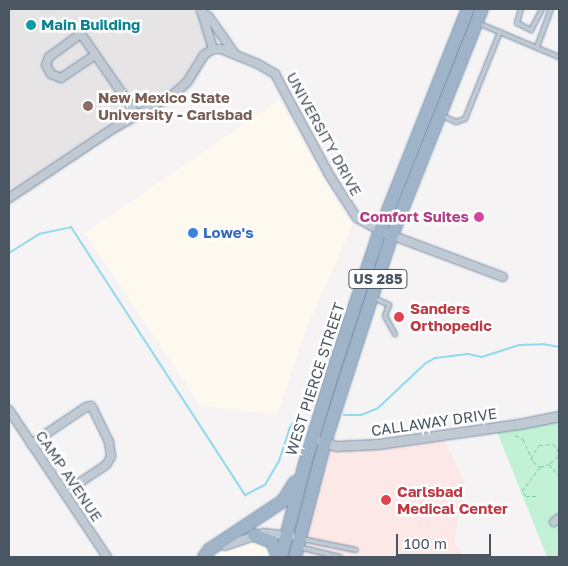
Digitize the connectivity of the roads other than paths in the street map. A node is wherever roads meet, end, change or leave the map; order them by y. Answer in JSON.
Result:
{"nodes":[{"id":1,"x":482,"y":9,"type":"edge"},
{"id":2,"x":521,"y":9,"type":"edge"},
{"id":3,"x":542,"y":9,"type":"edge"},
{"id":4,"x":551,"y":9,"type":"edge"},
{"id":5,"x":201,"y":10,"type":"edge"},
{"id":6,"x":469,"y":16,"type":"edge"},
{"id":7,"x":500,"y":32,"type":"junction"},
{"id":8,"x":537,"y":47,"type":"junction"},
{"id":9,"x":213,"y":49,"type":"junction"},
{"id":10,"x":95,"y":55,"type":"junction"},
{"id":11,"x":235,"y":55,"type":"junction"},
{"id":12,"x":559,"y":57,"type":"edge"},
{"id":13,"x":439,"y":114,"type":"junction"},
{"id":14,"x":137,"y":115,"type":"junction"},
{"id":15,"x":9,"y":198,"type":"edge"},
{"id":16,"x":380,"y":231,"type":"junction"},
{"id":17,"x":392,"y":235,"type":"junction"},
{"id":18,"x":503,"y":277,"type":"dead end"},
{"id":19,"x":372,"y":297,"type":"junction"},
{"id":20,"x":396,"y":334,"type":"dead end"},
{"id":21,"x":9,"y":410,"type":"edge"},
{"id":22,"x":559,"y":416,"type":"edge"},
{"id":23,"x":319,"y":441,"type":"junction"},
{"id":24,"x":31,"y":444,"type":"junction"},
{"id":25,"x":304,"y":467,"type":"junction"},
{"id":26,"x":64,"y":493,"type":"junction"},
{"id":27,"x":254,"y":535,"type":"junction"},
{"id":28,"x":285,"y":538,"type":"junction"},
{"id":29,"x":297,"y":548,"type":"edge"},
{"id":30,"x":356,"y":550,"type":"dead end"},
{"id":31,"x":107,"y":557,"type":"edge"},
{"id":32,"x":205,"y":557,"type":"edge"},
{"id":33,"x":280,"y":557,"type":"edge"},
{"id":34,"x":340,"y":557,"type":"edge"}],
"edges":[{"from":1,"to":6,"type":"highway","name":"WEST PIERCE STREET","number":"US 285"},
{"from":2,"to":3,"type":"lane"},
{"from":4,"to":8,"type":"lane"},
{"from":5,"to":9,"type":"street"},
{"from":5,"to":11,"type":"street"},
{"from":6,"to":7,"type":"lane"},
{"from":6,"to":13,"type":"highway","name":"WEST PIERCE STREET","number":"US 285"},
{"from":6,"to":16,"type":"highway","name":"WEST PIERCE STREET","number":"US 285"},
{"from":7,"to":8,"type":"lane"},
{"from":7,"to":13,"type":"lane"},
{"from":8,"to":12,"type":"lane"},
{"from":9,"to":11,"type":"street","name":"UNIVERSITY DRIVE"},
{"from":9,"to":14,"type":"street"},
{"from":10,"to":10,"type":"street"},
{"from":10,"to":14,"type":"street"},
{"from":11,"to":16,"type":"street","name":"UNIVERSITY DRIVE"},
{"from":13,"to":17,"type":"highway","name":"WEST PIERCE STREET","number":"US 285"},
{"from":14,"to":15,"type":"street"},
{"from":16,"to":17,"type":"street","name":"UNIVERSITY DRIVE"},
{"from":16,"to":23,"type":"highway","name":"WEST PIERCE STREET","number":"US 285"},
{"from":17,"to":18,"type":"street","name":"UNIVERSITY DRIVE"},
{"from":17,"to":19,"type":"highway","name":"WEST PIERCE STREET","number":"US 285"},
{"from":19,"to":20,"type":"lane"},
{"from":19,"to":23,"type":"highway","name":"WEST PIERCE STREET","number":"US 285"},
{"from":21,"to":24,"type":"street","name":"CAMP AVENUE"},
{"from":22,"to":23,"type":"street","name":"CALLAWAY DRIVE"},
{"from":23,"to":25,"type":"highway","name":"WEST PIERCE STREET","number":"US 285"},
{"from":23,"to":29,"type":"highway","name":"WEST PIERCE STREET","number":"US 285"},
{"from":24,"to":26,"type":"street","name":"CAMP AVENUE"},
{"from":24,"to":26,"type":"street"},
{"from":25,"to":28,"type":"highway","name":"WEST PIERCE STREET","number":"US 285"},
{"from":25,"to":32,"type":"highway"},
{"from":26,"to":31,"type":"street","name":"CAMP AVENUE"},
{"from":27,"to":28,"type":"street"},
{"from":27,"to":32,"type":"street"},
{"from":27,"to":33,"type":"highway"},
{"from":28,"to":29,"type":"street"},
{"from":28,"to":33,"type":"highway","name":"WEST PIERCE STREET","number":"US 285"},
{"from":29,"to":30,"type":"lane"},
{"from":29,"to":34,"type":"lane"}]}
